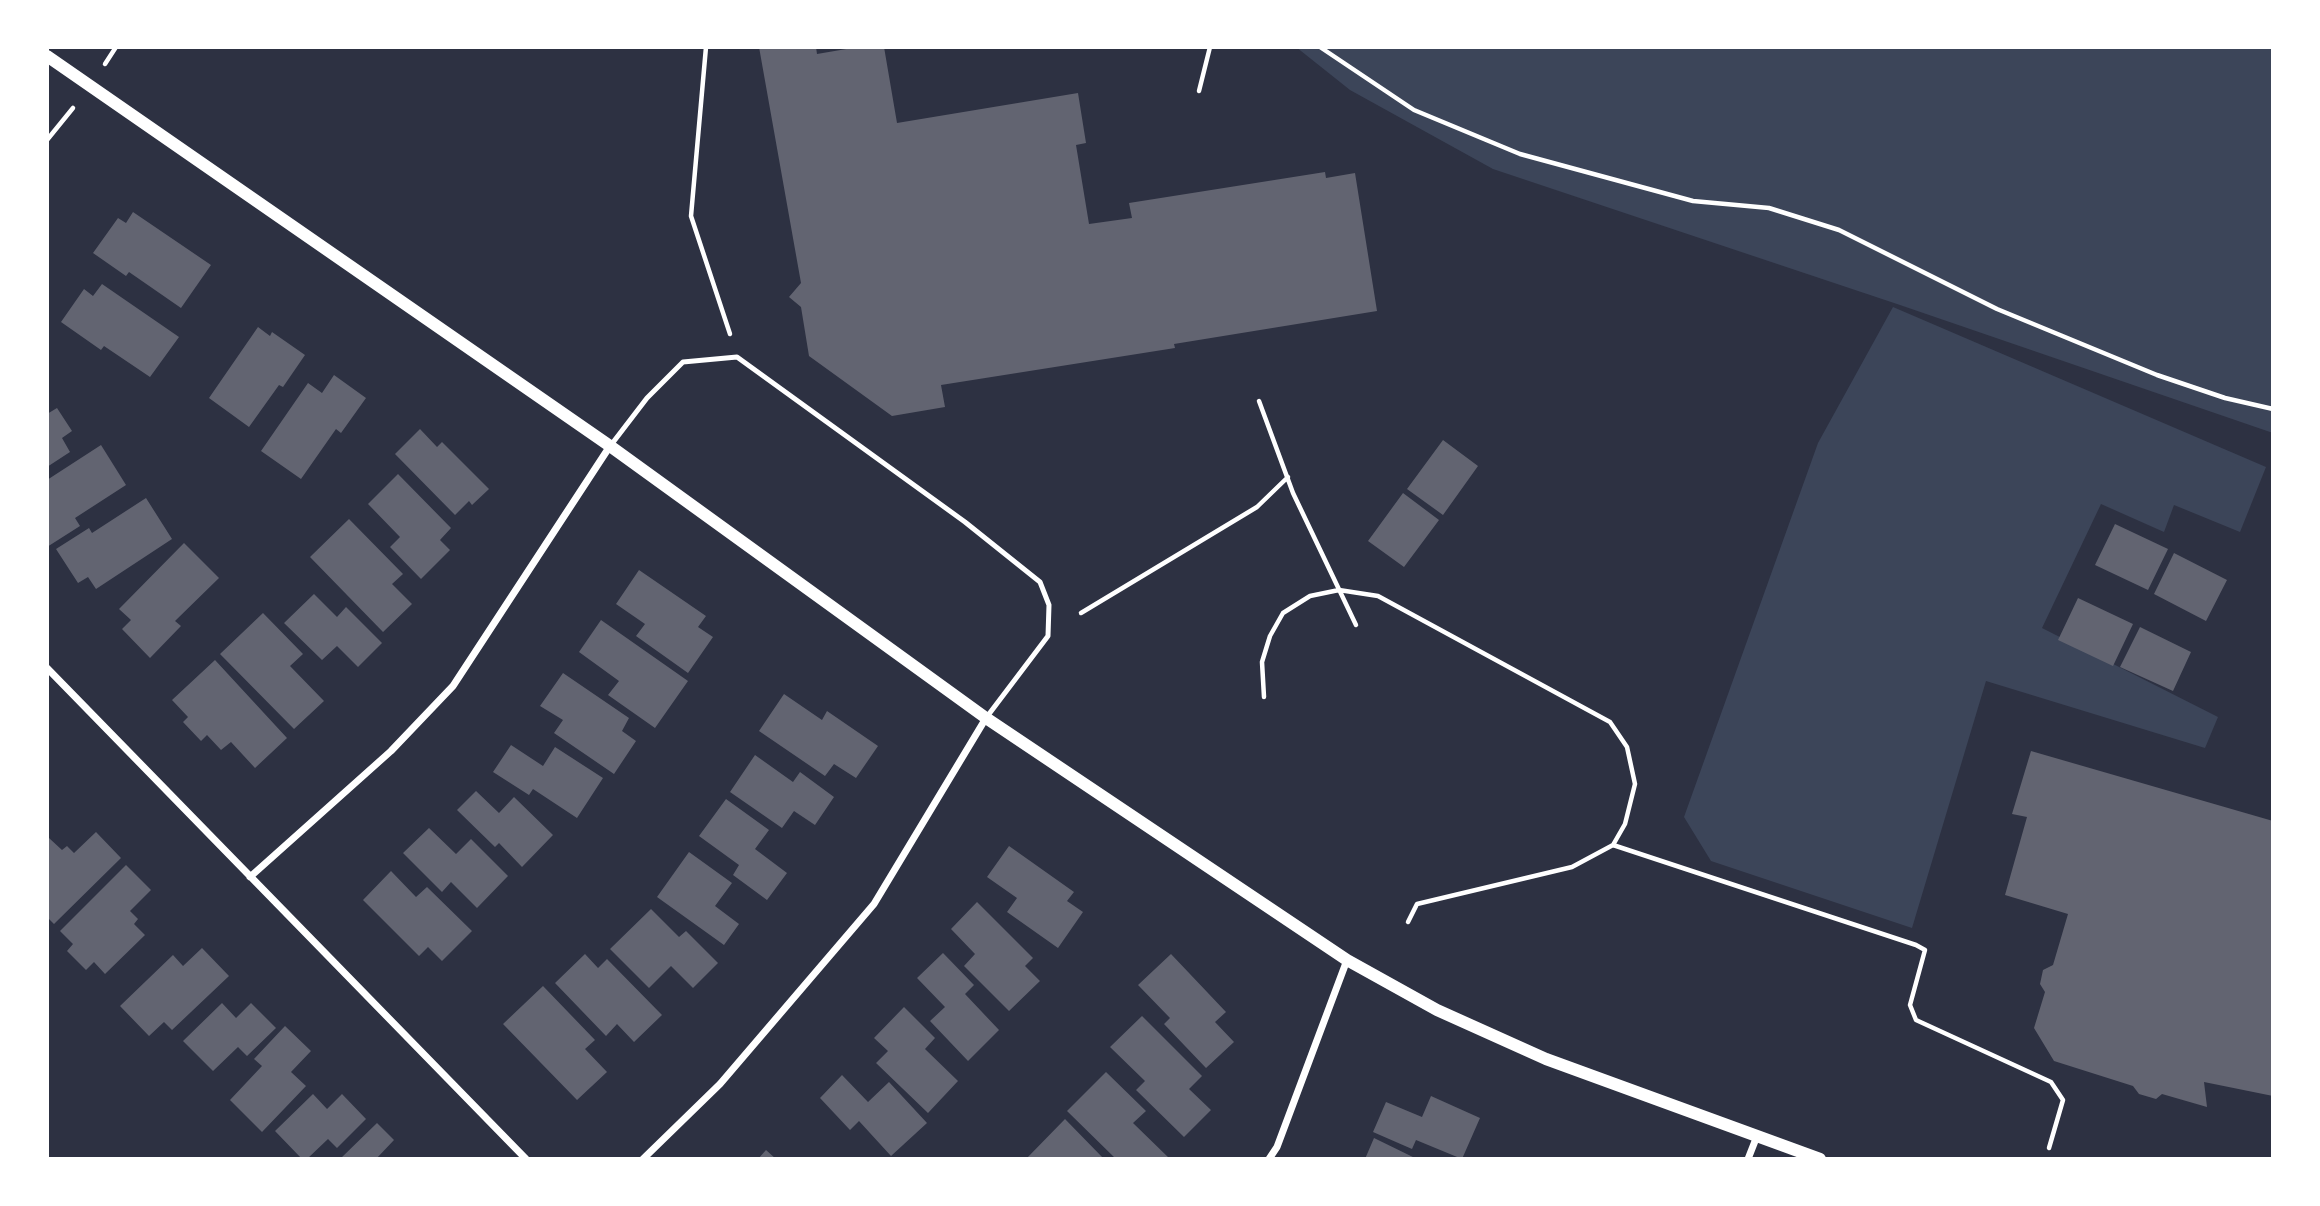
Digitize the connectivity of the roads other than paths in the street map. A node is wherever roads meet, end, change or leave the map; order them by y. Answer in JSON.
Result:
{"nodes":[{"id":1,"x":47,"y":56,"type":"edge"},
{"id":2,"x":610,"y":446,"type":"junction"},
{"id":3,"x":47,"y":668,"type":"edge"},
{"id":4,"x":986,"y":718,"type":"junction"},
{"id":5,"x":250,"y":877,"type":"junction"},
{"id":6,"x":1347,"y":960,"type":"junction"},
{"id":7,"x":1757,"y":1136,"type":"junction"},
{"id":8,"x":526,"y":1159,"type":"edge"},
{"id":9,"x":643,"y":1159,"type":"edge"},
{"id":10,"x":1269,"y":1159,"type":"edge"},
{"id":11,"x":1748,"y":1159,"type":"edge"},
{"id":12,"x":1820,"y":1159,"type":"edge"}],
"edges":[{"from":1,"to":2,"type":"street"},
{"from":2,"to":4,"type":"street"},
{"from":2,"to":4,"type":"lane"},
{"from":2,"to":5,"type":"street"},
{"from":3,"to":5,"type":"street"},
{"from":4,"to":6,"type":"street"},
{"from":4,"to":9,"type":"street"},
{"from":5,"to":8,"type":"street"},
{"from":6,"to":7,"type":"street"},
{"from":6,"to":10,"type":"street"},
{"from":7,"to":11,"type":"street"},
{"from":7,"to":12,"type":"street"}]}
